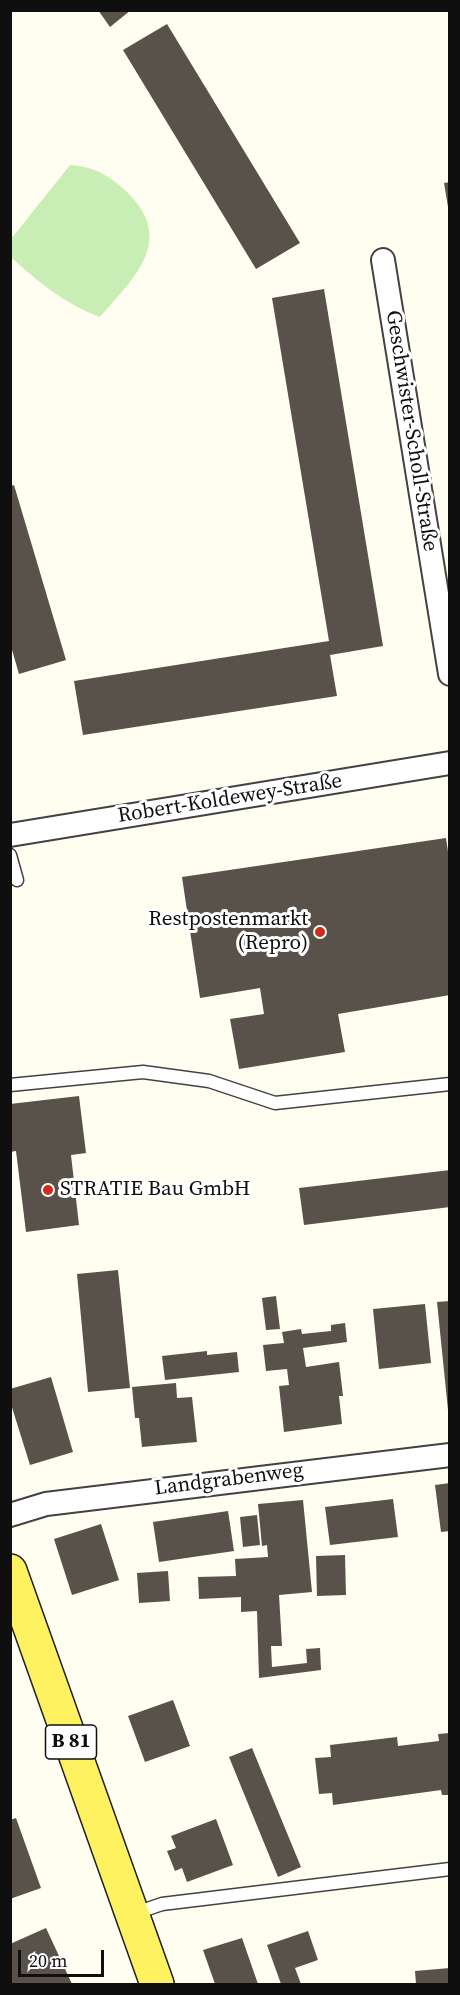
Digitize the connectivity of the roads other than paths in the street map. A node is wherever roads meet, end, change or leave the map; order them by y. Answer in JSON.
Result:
{"nodes":[{"id":1,"x":383,"y":260,"type":"dead end"},
{"id":2,"x":450,"y":674,"type":"edge"},
{"id":3,"x":450,"y":763,"type":"edge"},
{"id":4,"x":10,"y":835,"type":"edge"},
{"id":5,"x":10,"y":855,"type":"edge"},
{"id":6,"x":17,"y":880,"type":"dead end"},
{"id":7,"x":450,"y":1084,"type":"edge"},
{"id":8,"x":10,"y":1085,"type":"edge"},
{"id":9,"x":450,"y":1455,"type":"edge"},
{"id":10,"x":10,"y":1515,"type":"edge"},
{"id":11,"x":10,"y":1571,"type":"edge"},
{"id":12,"x":450,"y":1869,"type":"edge"},
{"id":13,"x":132,"y":1914,"type":"junction"},
{"id":14,"x":157,"y":1984,"type":"edge"}],
"edges":[{"from":1,"to":2,"type":"street","name":"Geschwister-Scholl-Straße"},
{"from":3,"to":4,"type":"street","name":"Robert-Koldewey-Straße"},
{"from":5,"to":6,"type":"lane"},
{"from":7,"to":8,"type":"lane"},
{"from":9,"to":10,"type":"street","name":"Landgrabenweg"},
{"from":11,"to":13,"type":"main road","number":"B 81"},
{"from":12,"to":13,"type":"lane"},
{"from":13,"to":14,"type":"main road","number":"B 81"}]}
